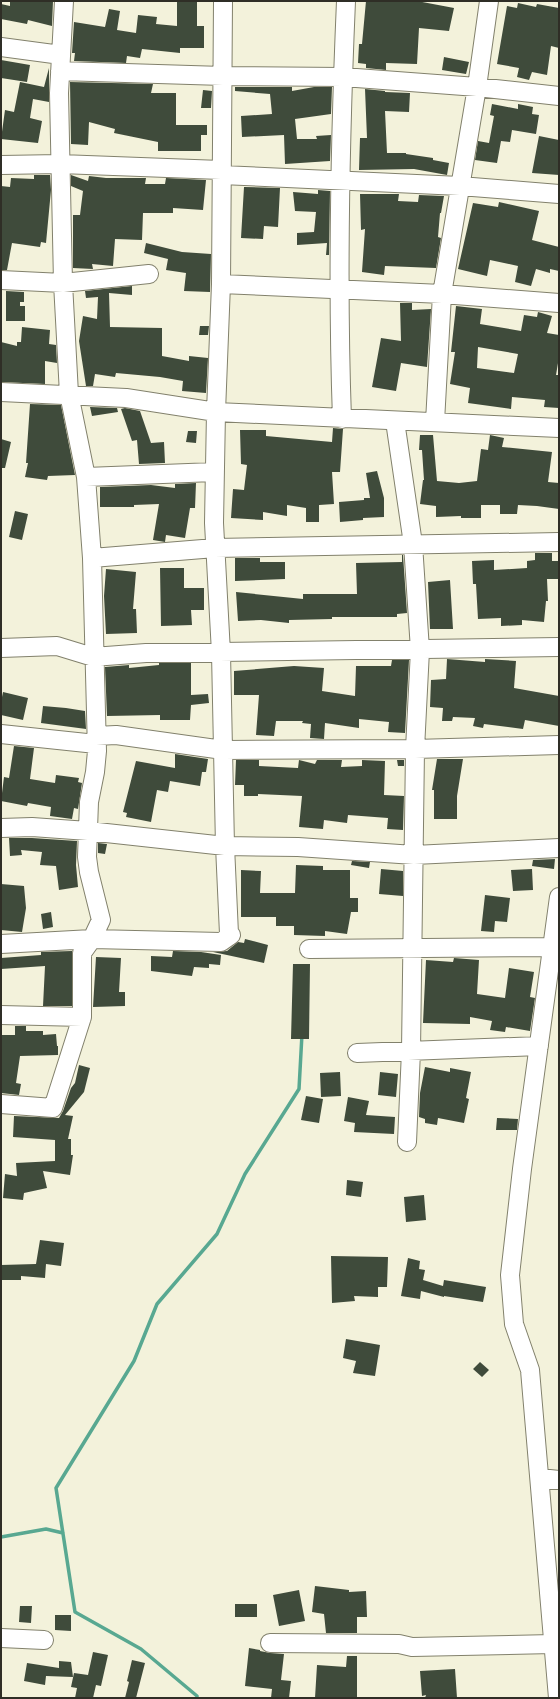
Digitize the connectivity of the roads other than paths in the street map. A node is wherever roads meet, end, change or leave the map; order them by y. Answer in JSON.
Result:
{"nodes":[{"id":1,"x":64,"y":1,"type":"edge"},
{"id":2,"x":222,"y":1,"type":"edge"},
{"id":3,"x":346,"y":1,"type":"edge"},
{"id":4,"x":489,"y":1,"type":"edge"},
{"id":5,"x":1,"y":47,"type":"edge"},
{"id":6,"x":60,"y":63,"type":"junction"},
{"id":7,"x":223,"y":76,"type":"junction"},
{"id":8,"x":343,"y":77,"type":"junction"},
{"id":9,"x":477,"y":87,"type":"junction"},
{"id":10,"x":559,"y":96,"type":"edge"},
{"id":11,"x":60,"y":164,"type":"junction"},
{"id":12,"x":1,"y":165,"type":"edge"},
{"id":13,"x":221,"y":172,"type":"junction"},
{"id":14,"x":339,"y":181,"type":"junction"},
{"id":15,"x":460,"y":186,"type":"junction"},
{"id":16,"x":559,"y":194,"type":"edge"},
{"id":17,"x":149,"y":274,"type":"dead end"},
{"id":18,"x":1,"y":280,"type":"edge"},
{"id":19,"x":63,"y":283,"type":"junction"},
{"id":20,"x":221,"y":284,"type":"junction"},
{"id":21,"x":340,"y":289,"type":"junction"},
{"id":22,"x":442,"y":294,"type":"junction"},
{"id":23,"x":559,"y":304,"type":"edge"},
{"id":24,"x":1,"y":392,"type":"edge"},
{"id":25,"x":69,"y":394,"type":"junction"},
{"id":26,"x":216,"y":412,"type":"junction"},
{"id":27,"x":342,"y":419,"type":"junction"},
{"id":28,"x":394,"y":421,"type":"junction"},
{"id":29,"x":435,"y":422,"type":"junction"},
{"id":30,"x":559,"y":428,"type":"edge"},
{"id":31,"x":214,"y":472,"type":"junction"},
{"id":32,"x":86,"y":477,"type":"junction"},
{"id":33,"x":559,"y":542,"type":"edge"},
{"id":34,"x":413,"y":544,"type":"junction"},
{"id":35,"x":215,"y":548,"type":"junction"},
{"id":36,"x":92,"y":558,"type":"junction"},
{"id":37,"x":559,"y":647,"type":"edge"},
{"id":38,"x":1,"y":648,"type":"edge"},
{"id":39,"x":420,"y":650,"type":"junction"},
{"id":40,"x":221,"y":653,"type":"junction"},
{"id":41,"x":93,"y":657,"type":"junction"},
{"id":42,"x":1,"y":734,"type":"edge"},
{"id":43,"x":96,"y":740,"type":"junction"},
{"id":44,"x":559,"y":745,"type":"edge"},
{"id":45,"x":415,"y":749,"type":"junction"},
{"id":46,"x":223,"y":750,"type":"junction"},
{"id":47,"x":1,"y":828,"type":"edge"},
{"id":48,"x":88,"y":831,"type":"junction"},
{"id":49,"x":225,"y":846,"type":"junction"},
{"id":50,"x":559,"y":848,"type":"edge"},
{"id":51,"x":414,"y":855,"type":"junction"},
{"id":52,"x":559,"y":897,"type":"edge"},
{"id":53,"x":92,"y":939,"type":"junction"},
{"id":54,"x":1,"y":944,"type":"edge"},
{"id":55,"x":553,"y":947,"type":"junction"},
{"id":56,"x":414,"y":948,"type":"junction"},
{"id":57,"x":309,"y":949,"type":"dead end"},
{"id":58,"x":1,"y":1015,"type":"edge"},
{"id":59,"x":82,"y":1017,"type":"junction"},
{"id":60,"x":540,"y":1046,"type":"junction"},
{"id":61,"x":412,"y":1051,"type":"junction"},
{"id":62,"x":357,"y":1053,"type":"dead end"},
{"id":63,"x":1,"y":1104,"type":"edge"},
{"id":64,"x":406,"y":1142,"type":"dead end"},
{"id":65,"x":540,"y":1478,"type":"junction"},
{"id":66,"x":559,"y":1480,"type":"edge"},
{"id":67,"x":554,"y":1604,"type":"edge"},
{"id":68,"x":1,"y":1638,"type":"edge"},
{"id":69,"x":44,"y":1640,"type":"dead end"},
{"id":70,"x":270,"y":1643,"type":"dead end"},
{"id":71,"x":553,"y":1644,"type":"junction"},
{"id":72,"x":558,"y":1698,"type":"edge"}],
"edges":[{"from":1,"to":6,"type":"street"},
{"from":2,"to":7,"type":"street"},
{"from":3,"to":8,"type":"street"},
{"from":4,"to":9,"type":"street"},
{"from":5,"to":6,"type":"street"},
{"from":6,"to":7,"type":"street"},
{"from":6,"to":11,"type":"street"},
{"from":7,"to":8,"type":"street"},
{"from":7,"to":13,"type":"street"},
{"from":8,"to":9,"type":"street"},
{"from":8,"to":14,"type":"street"},
{"from":9,"to":10,"type":"street"},
{"from":9,"to":15,"type":"street"},
{"from":11,"to":12,"type":"street"},
{"from":11,"to":13,"type":"street"},
{"from":11,"to":19,"type":"street"},
{"from":13,"to":14,"type":"street"},
{"from":13,"to":20,"type":"street"},
{"from":14,"to":15,"type":"street"},
{"from":14,"to":21,"type":"street"},
{"from":15,"to":16,"type":"street"},
{"from":15,"to":22,"type":"street"},
{"from":17,"to":19,"type":"street"},
{"from":18,"to":19,"type":"street"},
{"from":19,"to":25,"type":"street"},
{"from":20,"to":21,"type":"street"},
{"from":20,"to":26,"type":"street"},
{"from":21,"to":22,"type":"street"},
{"from":21,"to":27,"type":"street"},
{"from":22,"to":23,"type":"street"},
{"from":22,"to":29,"type":"street"},
{"from":24,"to":25,"type":"street"},
{"from":25,"to":26,"type":"street"},
{"from":25,"to":32,"type":"street"},
{"from":26,"to":27,"type":"street"},
{"from":26,"to":31,"type":"street"},
{"from":27,"to":28,"type":"street"},
{"from":28,"to":29,"type":"street"},
{"from":28,"to":34,"type":"street"},
{"from":29,"to":30,"type":"street"},
{"from":31,"to":32,"type":"street"},
{"from":31,"to":35,"type":"street"},
{"from":32,"to":36,"type":"street"},
{"from":33,"to":34,"type":"street"},
{"from":34,"to":35,"type":"street"},
{"from":34,"to":39,"type":"street"},
{"from":35,"to":36,"type":"street"},
{"from":35,"to":40,"type":"street"},
{"from":36,"to":41,"type":"street"},
{"from":37,"to":39,"type":"street"},
{"from":38,"to":41,"type":"street"},
{"from":39,"to":40,"type":"street"},
{"from":39,"to":45,"type":"street"},
{"from":40,"to":41,"type":"street"},
{"from":40,"to":46,"type":"street"},
{"from":41,"to":43,"type":"street"},
{"from":42,"to":43,"type":"street"},
{"from":43,"to":46,"type":"street"},
{"from":43,"to":48,"type":"street"},
{"from":44,"to":45,"type":"street"},
{"from":45,"to":46,"type":"street"},
{"from":45,"to":51,"type":"street"},
{"from":46,"to":49,"type":"street"},
{"from":47,"to":48,"type":"street"},
{"from":48,"to":49,"type":"street"},
{"from":48,"to":53,"type":"street"},
{"from":49,"to":51,"type":"street"},
{"from":49,"to":53,"type":"street"},
{"from":50,"to":51,"type":"street"},
{"from":51,"to":56,"type":"street"},
{"from":52,"to":55,"type":"street"},
{"from":53,"to":54,"type":"street"},
{"from":53,"to":59,"type":"street"},
{"from":55,"to":56,"type":"street"},
{"from":55,"to":60,"type":"street"},
{"from":56,"to":57,"type":"street"},
{"from":56,"to":61,"type":"street"},
{"from":58,"to":59,"type":"street"},
{"from":59,"to":63,"type":"street"},
{"from":60,"to":61,"type":"street"},
{"from":60,"to":65,"type":"street"},
{"from":61,"to":62,"type":"street"},
{"from":61,"to":64,"type":"street"},
{"from":65,"to":66,"type":"street"},
{"from":65,"to":67,"type":"street"},
{"from":67,"to":71,"type":"street"},
{"from":68,"to":69,"type":"street"},
{"from":70,"to":71,"type":"street"},
{"from":71,"to":72,"type":"street"}]}
